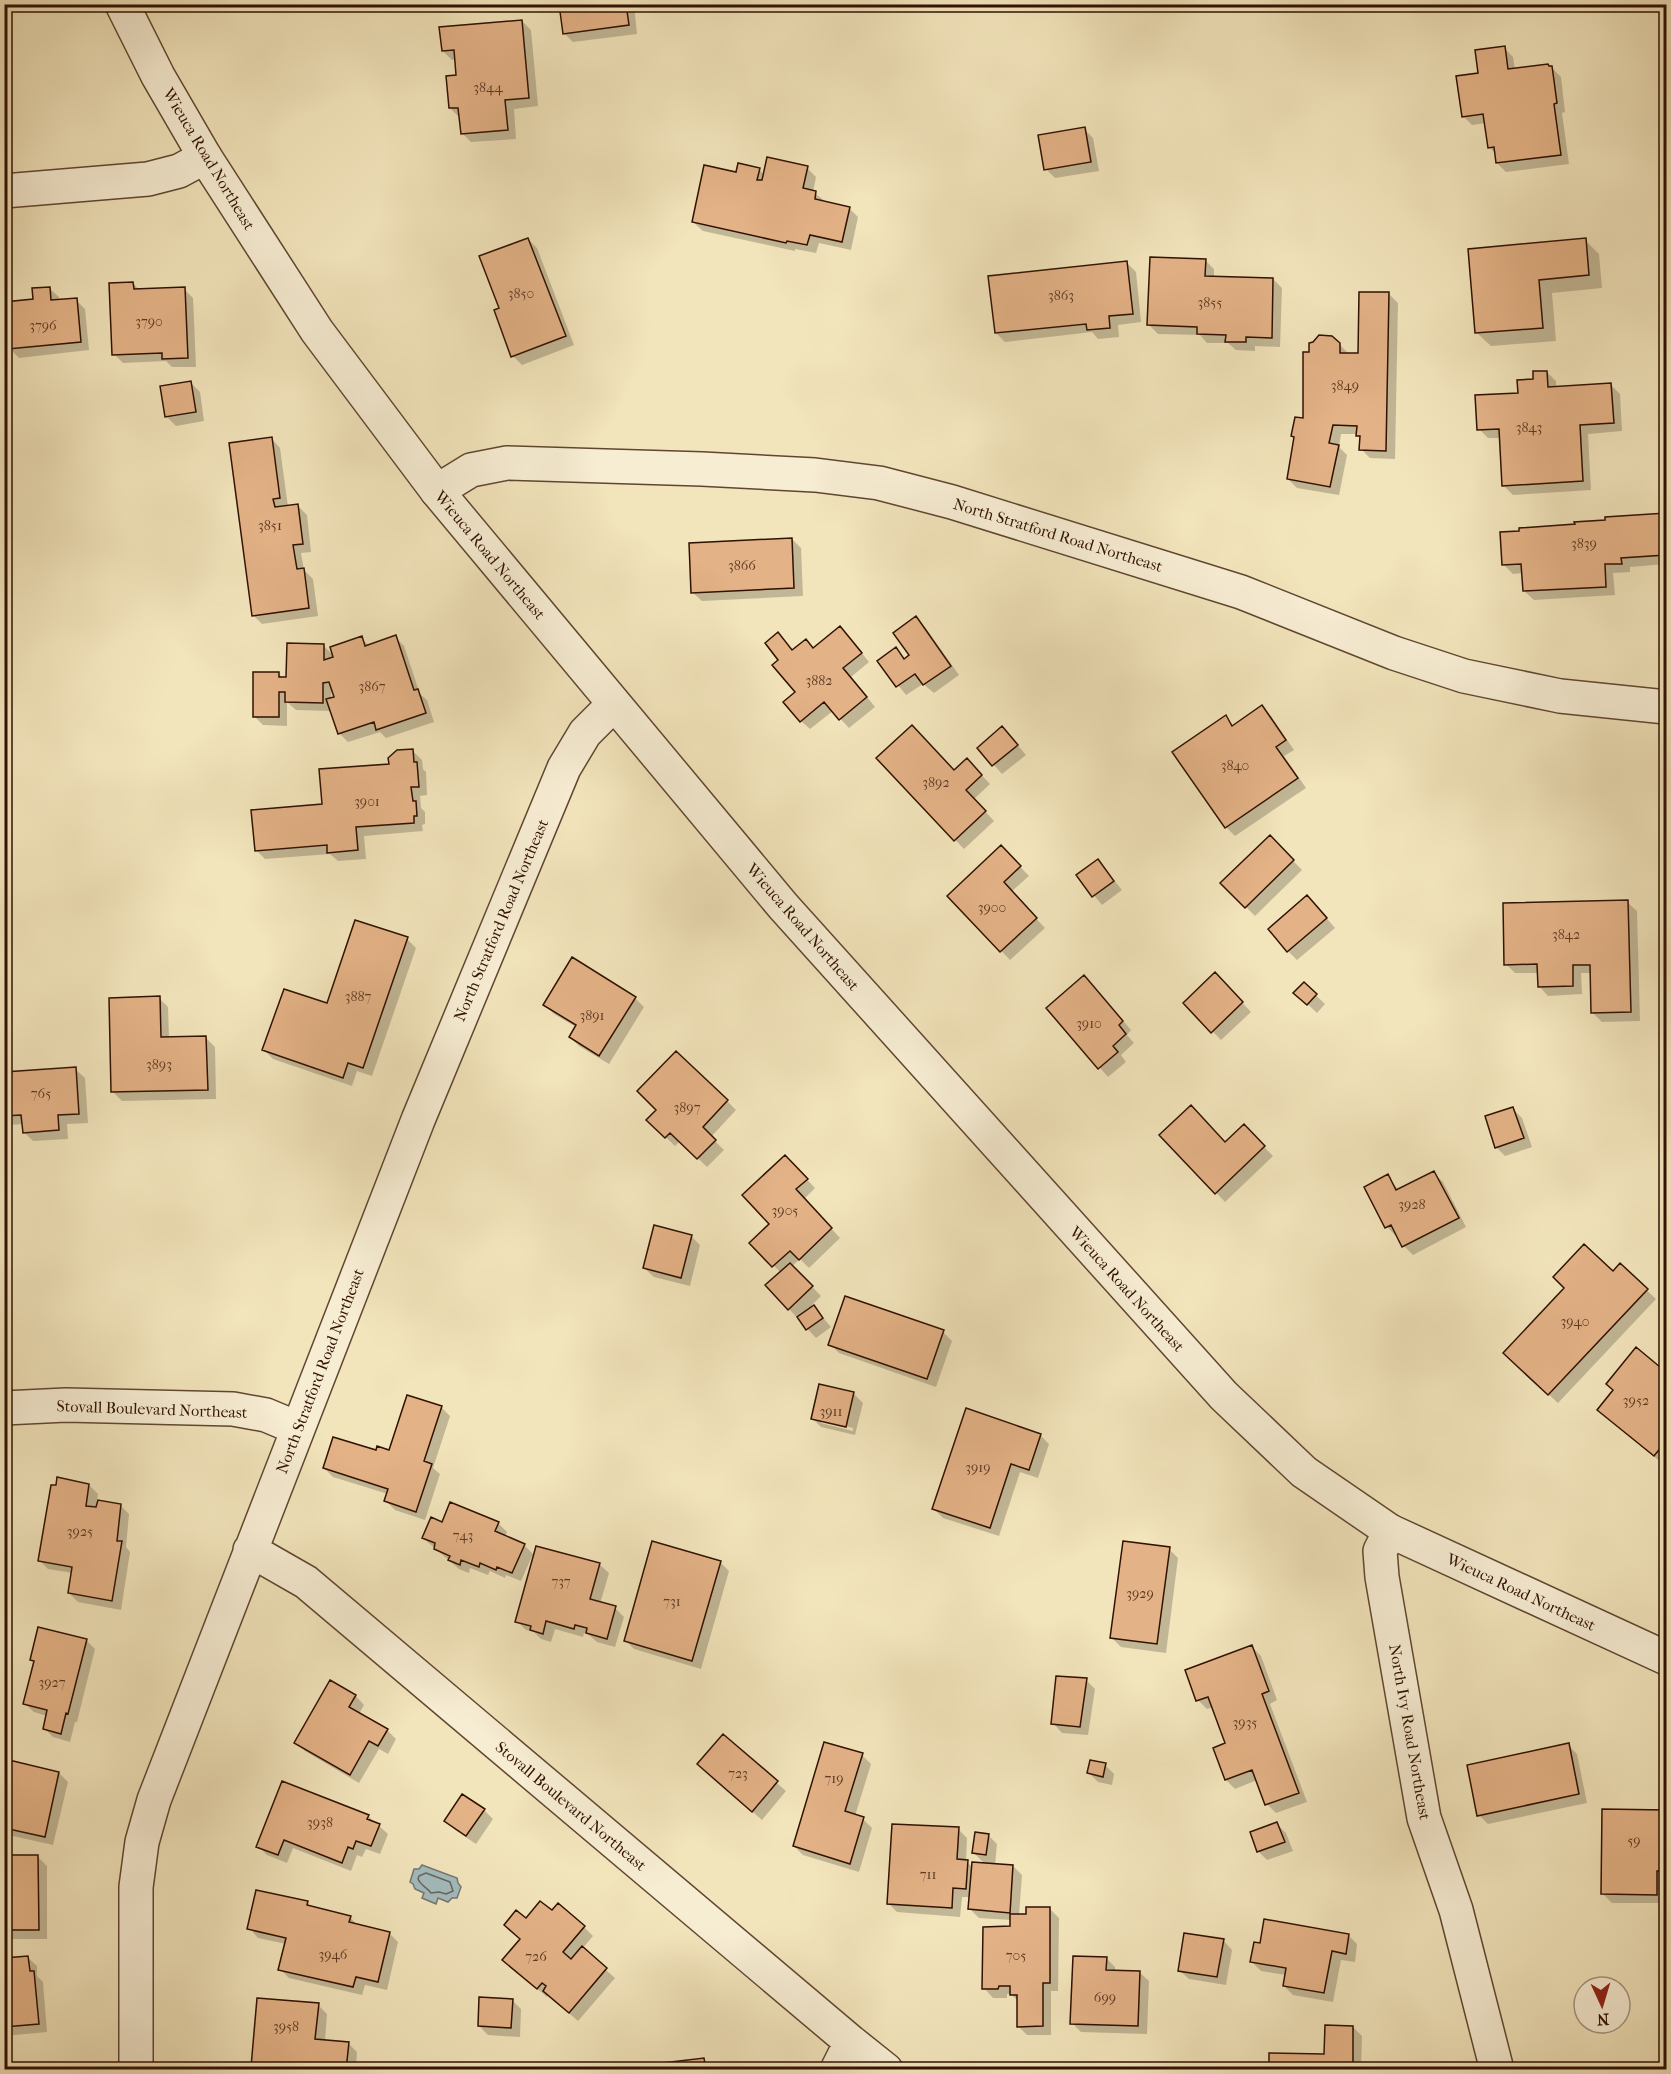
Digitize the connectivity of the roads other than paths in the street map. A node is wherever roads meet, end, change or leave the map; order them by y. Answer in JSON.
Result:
{"nodes":[{"id":1,"x":122,"y":4,"type":"edge"},
{"id":2,"x":205,"y":158,"type":"junction"},
{"id":3,"x":4,"y":190,"type":"edge"},
{"id":4,"x":437,"y":490,"type":"junction"},
{"id":5,"x":614,"y":704,"type":"junction"},
{"id":6,"x":1666,"y":707,"type":"edge"},
{"id":7,"x":4,"y":1408,"type":"edge"},
{"id":8,"x":297,"y":1428,"type":"junction"},
{"id":9,"x":1390,"y":1531,"type":"junction"},
{"id":10,"x":250,"y":1550,"type":"junction"},
{"id":11,"x":1666,"y":1658,"type":"edge"},
{"id":12,"x":844,"y":2056,"type":"edge"},
{"id":13,"x":136,"y":2070,"type":"edge"},
{"id":14,"x":886,"y":2070,"type":"edge"},
{"id":15,"x":1497,"y":2070,"type":"edge"}],
"edges":[{"from":1,"to":2,"type":"street","name":"Wieuca Road Northeast"},
{"from":2,"to":3,"type":"street"},
{"from":2,"to":4,"type":"street","name":"Wieuca Road Northeast"},
{"from":4,"to":5,"type":"street","name":"Wieuca Road Northeast"},
{"from":4,"to":6,"type":"street","name":"North Stratford Road Northeast"},
{"from":5,"to":8,"type":"street","name":"North Stratford Road Northeast"},
{"from":5,"to":9,"type":"street","name":"Wieuca Road Northeast"},
{"from":7,"to":8,"type":"street","name":"Stovall Boulevard Northeast"},
{"from":8,"to":10,"type":"street","name":"North Stratford Road Northeast"},
{"from":9,"to":11,"type":"street","name":"Wieuca Road Northeast"},
{"from":9,"to":15,"type":"street","name":"North Ivy Road Northeast"},
{"from":10,"to":12,"type":"street","name":"Stovall Boulevard Northeast"},
{"from":10,"to":13,"type":"street","name":"North Stratford Road Northeast"},
{"from":12,"to":14,"type":"street","name":"Stovall Boulevard Northeast"}]}
